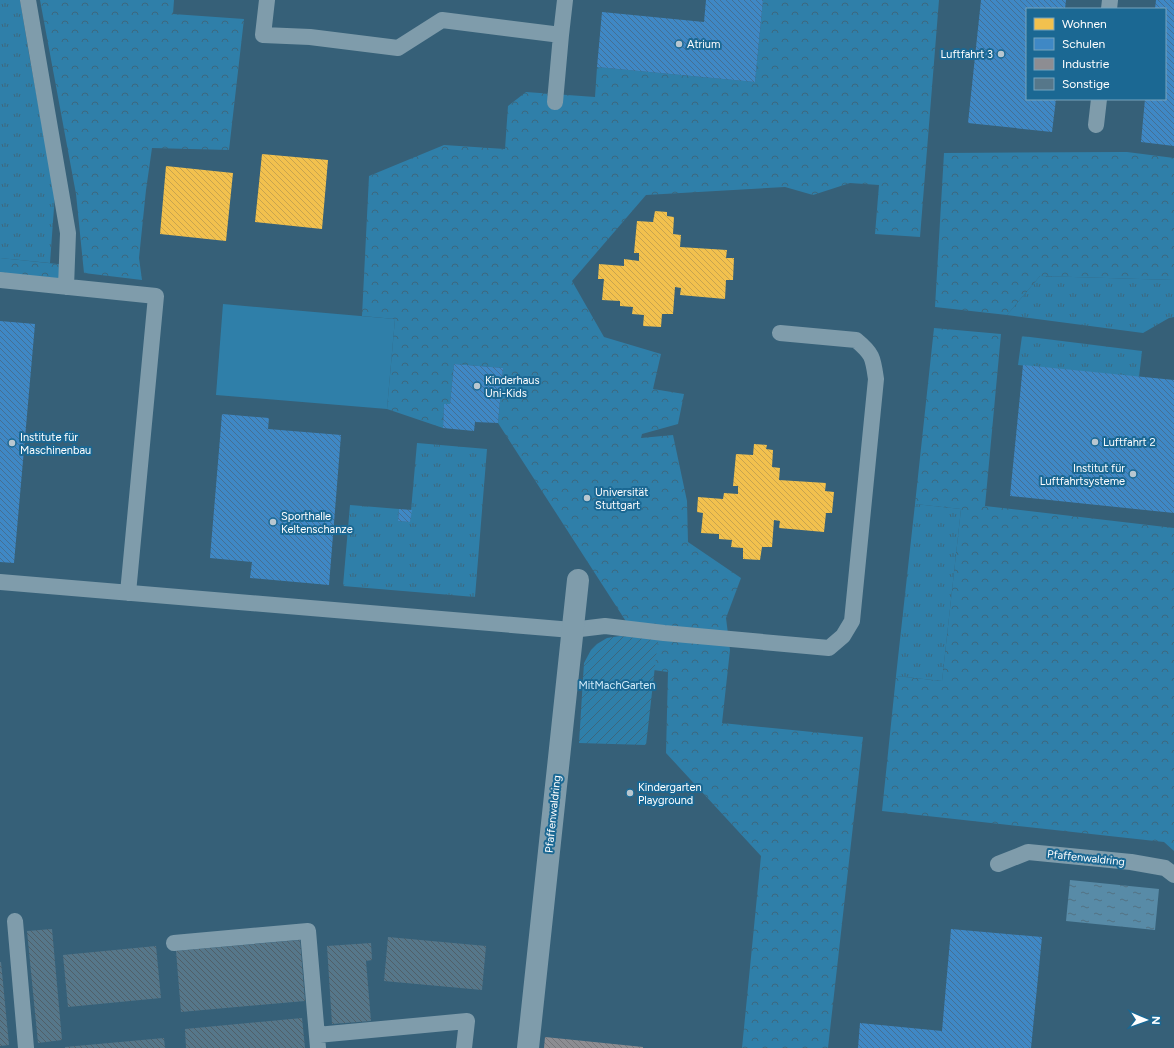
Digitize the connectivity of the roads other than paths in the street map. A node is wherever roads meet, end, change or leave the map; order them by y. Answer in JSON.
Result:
{"nodes":[{"id":1,"x":28,"y":0,"type":"edge"},
{"id":2,"x":266,"y":0,"type":"edge"},
{"id":3,"x":565,"y":0,"type":"edge"},
{"id":4,"x":561,"y":35,"type":"junction"},
{"id":5,"x":1099,"y":100,"type":"edge"},
{"id":6,"x":555,"y":102,"type":"dead end"},
{"id":7,"x":1096,"y":125,"type":"dead end"},
{"id":8,"x":0,"y":280,"type":"edge"},
{"id":9,"x":66,"y":286,"type":"junction"},
{"id":10,"x":780,"y":333,"type":"dead end"},
{"id":11,"x":578,"y":580,"type":"dead end"},
{"id":12,"x":0,"y":582,"type":"edge"},
{"id":13,"x":128,"y":592,"type":"junction"},
{"id":14,"x":572,"y":630,"type":"junction"},
{"id":15,"x":998,"y":864,"type":"dead end"},
{"id":16,"x":1174,"y":875,"type":"edge"},
{"id":17,"x":15,"y":921,"type":"dead end"},
{"id":18,"x":174,"y":943,"type":"dead end"},
{"id":19,"x":318,"y":1041,"type":"edge"},
{"id":20,"x":26,"y":1048,"type":"edge"},
{"id":21,"x":464,"y":1048,"type":"edge"},
{"id":22,"x":528,"y":1048,"type":"edge"}],
"edges":[{"from":1,"to":9,"type":"lane"},
{"from":2,"to":4,"type":"lane"},
{"from":3,"to":4,"type":"lane"},
{"from":4,"to":6,"type":"lane"},
{"from":5,"to":7,"type":"lane"},
{"from":8,"to":9,"type":"lane"},
{"from":9,"to":13,"type":"lane"},
{"from":10,"to":14,"type":"lane"},
{"from":11,"to":14,"type":"street","name":"Pfaffenwaldring"},
{"from":12,"to":13,"type":"lane"},
{"from":13,"to":14,"type":"lane"},
{"from":14,"to":22,"type":"street","name":"Pfaffenwaldring"},
{"from":15,"to":16,"type":"lane","name":"Pfaffenwaldring"},
{"from":17,"to":20,"type":"lane"},
{"from":18,"to":19,"type":"lane"},
{"from":19,"to":21,"type":"lane"}]}
